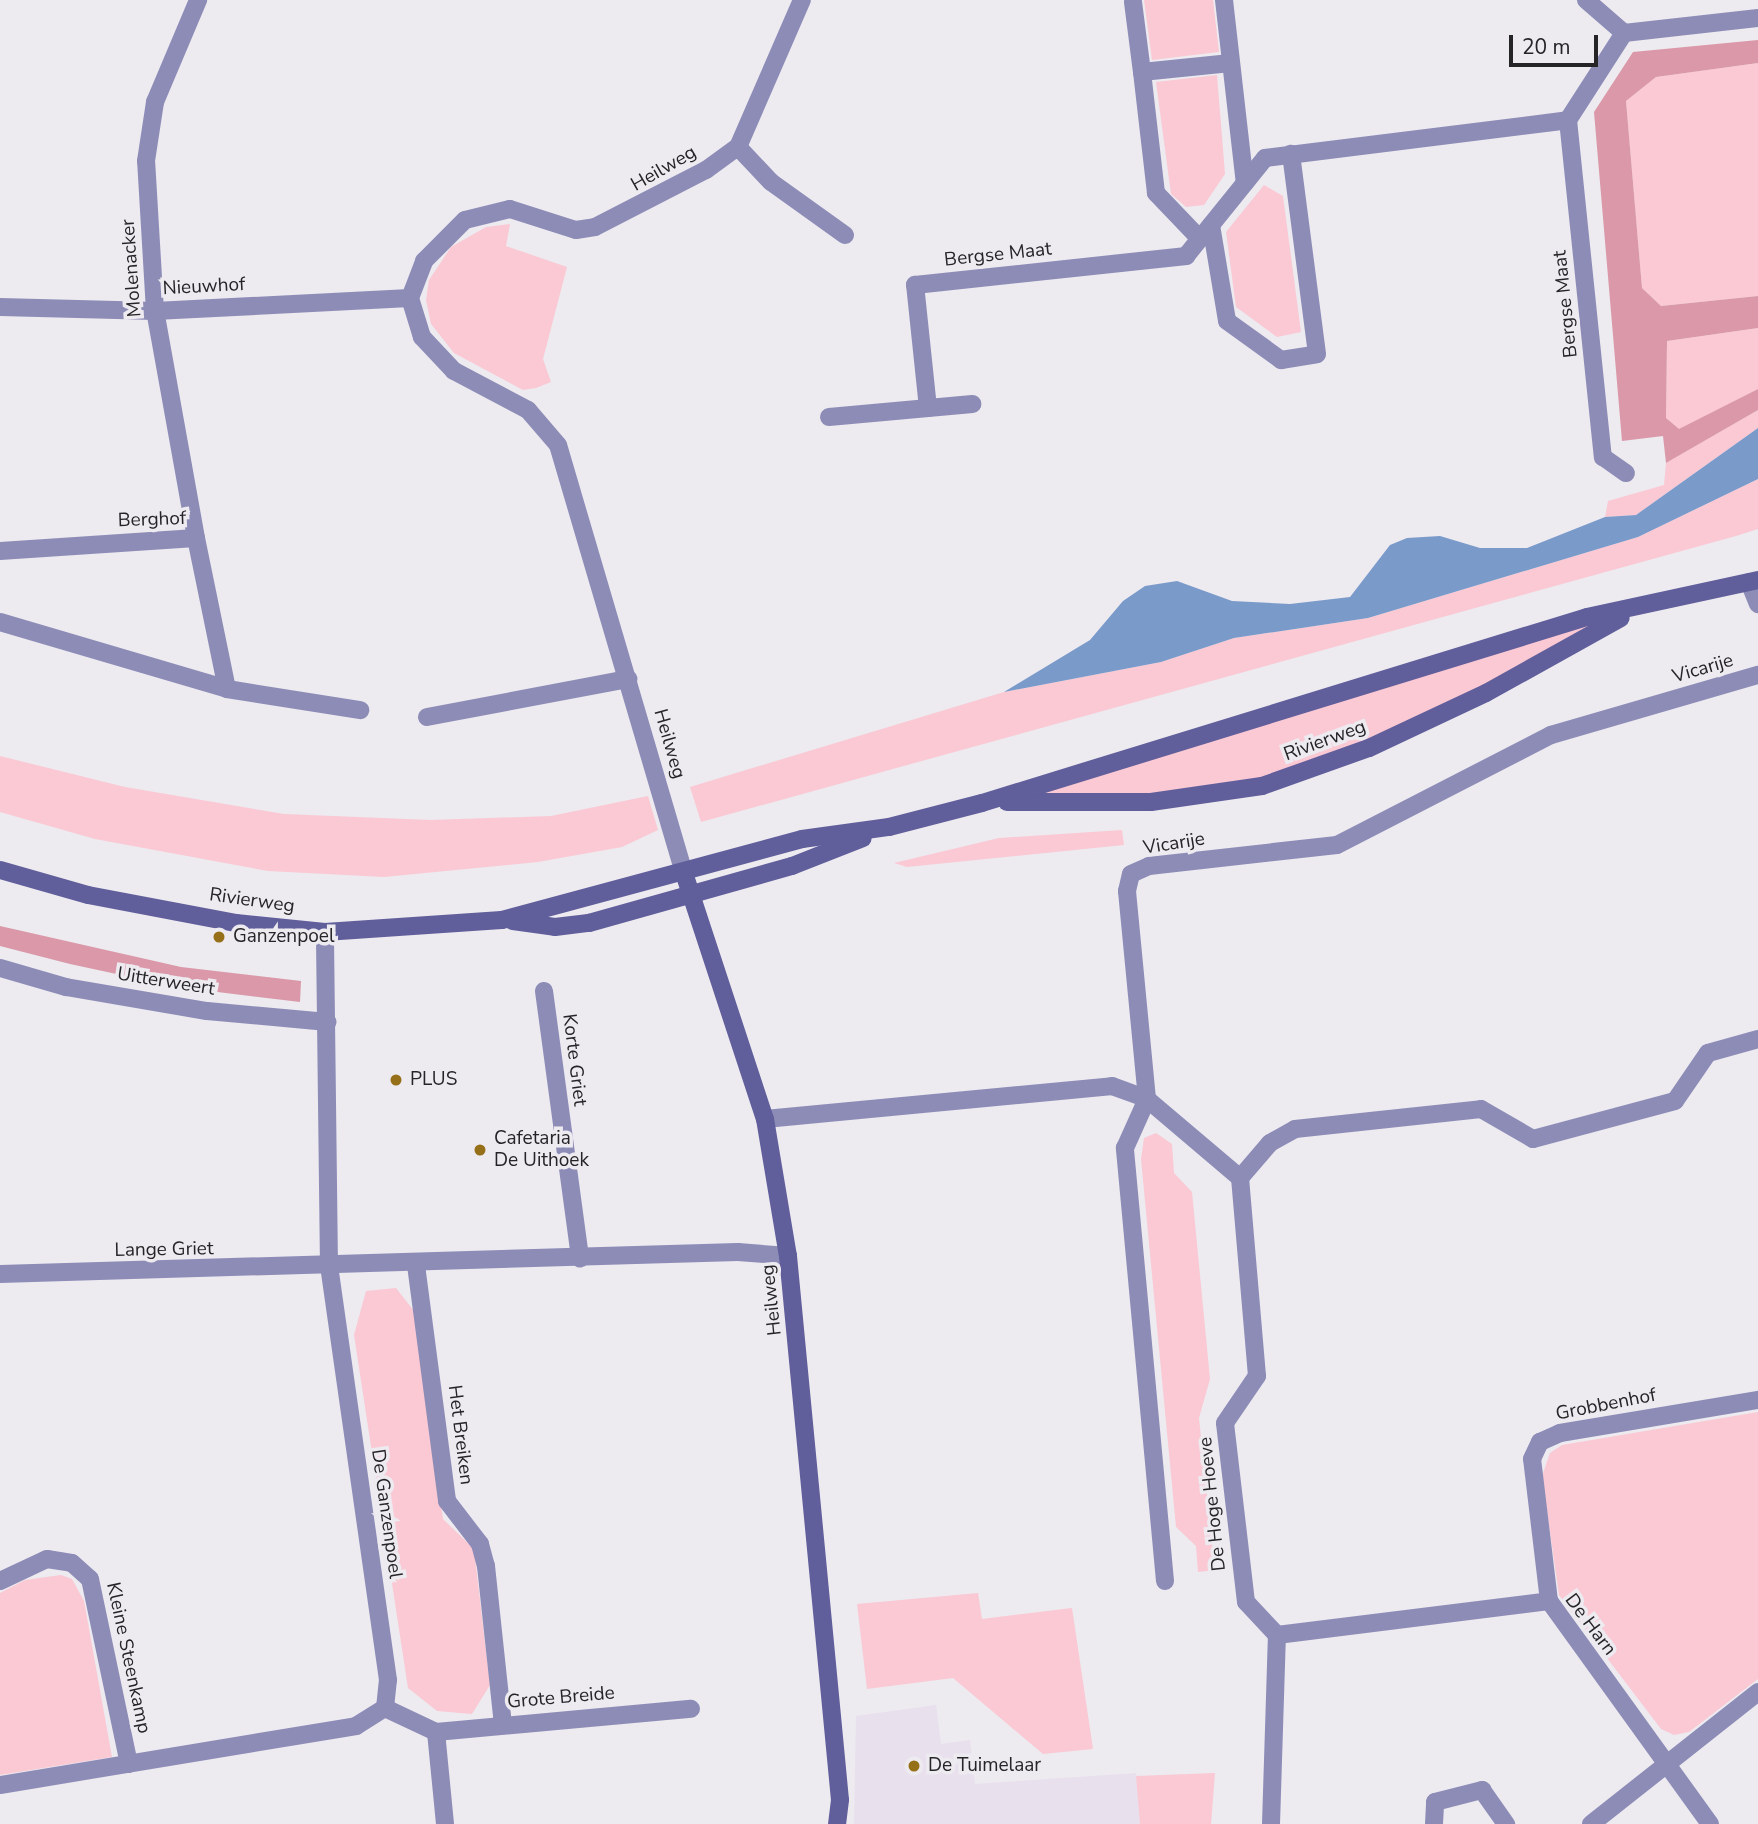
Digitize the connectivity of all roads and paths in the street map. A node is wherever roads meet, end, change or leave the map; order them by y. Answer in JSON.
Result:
{"nodes":[{"id":1,"x":198,"y":0,"type":"edge"},
{"id":2,"x":802,"y":0,"type":"edge"},
{"id":3,"x":1224,"y":0,"type":"edge"},
{"id":4,"x":1586,"y":0,"type":"edge"},
{"id":5,"x":1133,"y":2,"type":"edge"},
{"id":6,"x":1758,"y":18,"type":"edge"},
{"id":7,"x":1624,"y":33,"type":"junction"},
{"id":8,"x":1231,"y":63,"type":"junction"},
{"id":9,"x":1142,"y":72,"type":"junction"},
{"id":10,"x":1568,"y":120,"type":"junction"},
{"id":11,"x":738,"y":147,"type":"junction"},
{"id":12,"x":1291,"y":155,"type":"junction"},
{"id":13,"x":1245,"y":183,"type":"junction"},
{"id":14,"x":1206,"y":232,"type":"junction"},
{"id":15,"x":845,"y":235,"type":"dead end"},
{"id":16,"x":410,"y":298,"type":"junction"},
{"id":17,"x":0,"y":307,"type":"edge"},
{"id":18,"x":155,"y":310,"type":"junction"},
{"id":19,"x":972,"y":404,"type":"dead end"},
{"id":20,"x":928,"y":408,"type":"junction"},
{"id":21,"x":829,"y":417,"type":"dead end"},
{"id":22,"x":1626,"y":473,"type":"dead end"},
{"id":23,"x":196,"y":538,"type":"junction"},
{"id":24,"x":0,"y":551,"type":"edge"},
{"id":25,"x":1754,"y":581,"type":"edge"},
{"id":26,"x":1758,"y":604,"type":"edge"},
{"id":27,"x":1652,"y":605,"type":"junction"},
{"id":28,"x":0,"y":622,"type":"edge"},
{"id":29,"x":1758,"y":675,"type":"edge"},
{"id":30,"x":628,"y":679,"type":"junction"},
{"id":31,"x":227,"y":689,"type":"junction"},
{"id":32,"x":359,"y":710,"type":"dead end"},
{"id":33,"x":427,"y":717,"type":"dead end"},
{"id":34,"x":982,"y":803,"type":"junction"},
{"id":35,"x":889,"y":827,"type":"junction"},
{"id":36,"x":0,"y":870,"type":"edge"},
{"id":37,"x":684,"y":873,"type":"junction"},
{"id":38,"x":691,"y":898,"type":"junction"},
{"id":39,"x":502,"y":920,"type":"junction"},
{"id":40,"x":325,"y":932,"type":"junction"},
{"id":41,"x":0,"y":968,"type":"edge"},
{"id":42,"x":544,"y":990,"type":"dead end"},
{"id":43,"x":327,"y":1022,"type":"junction"},
{"id":44,"x":1758,"y":1039,"type":"edge"},
{"id":45,"x":1147,"y":1099,"type":"junction"},
{"id":46,"x":765,"y":1119,"type":"junction"},
{"id":47,"x":1240,"y":1178,"type":"junction"},
{"id":48,"x":788,"y":1256,"type":"junction"},
{"id":49,"x":580,"y":1259,"type":"junction"},
{"id":50,"x":416,"y":1265,"type":"junction"},
{"id":51,"x":329,"y":1266,"type":"junction"},
{"id":52,"x":0,"y":1274,"type":"edge"},
{"id":53,"x":1758,"y":1400,"type":"edge"},
{"id":54,"x":0,"y":1581,"type":"edge"},
{"id":55,"x":1165,"y":1581,"type":"dead end"},
{"id":56,"x":1549,"y":1601,"type":"junction"},
{"id":57,"x":1277,"y":1635,"type":"junction"},
{"id":58,"x":1758,"y":1692,"type":"edge"},
{"id":59,"x":385,"y":1708,"type":"junction"},
{"id":60,"x":691,"y":1709,"type":"dead end"},
{"id":61,"x":503,"y":1724,"type":"junction"},
{"id":62,"x":436,"y":1732,"type":"junction"},
{"id":63,"x":128,"y":1764,"type":"junction"},
{"id":64,"x":1667,"y":1766,"type":"junction"},
{"id":65,"x":0,"y":1785,"type":"edge"},
{"id":66,"x":445,"y":1824,"type":"edge"},
{"id":67,"x":837,"y":1824,"type":"edge"},
{"id":68,"x":1271,"y":1824,"type":"edge"},
{"id":69,"x":1434,"y":1824,"type":"edge"},
{"id":70,"x":1506,"y":1824,"type":"edge"},
{"id":71,"x":1591,"y":1824,"type":"edge"},
{"id":72,"x":1710,"y":1824,"type":"edge"}],
"edges":[{"from":1,"to":18,"type":"street","name":"Molenacker"},
{"from":2,"to":11,"type":"street"},
{"from":3,"to":8,"type":"street"},
{"from":4,"to":7,"type":"street"},
{"from":5,"to":9,"type":"street"},
{"from":6,"to":7,"type":"street"},
{"from":7,"to":10,"type":"street"},
{"from":8,"to":9,"type":"street"},
{"from":8,"to":13,"type":"street"},
{"from":9,"to":14,"type":"street"},
{"from":10,"to":12,"type":"street","name":"Bergse Maat"},
{"from":10,"to":22,"type":"street","name":"Bergse Maat"},
{"from":11,"to":15,"type":"street"},
{"from":11,"to":16,"type":"street","name":"Heilweg"},
{"from":12,"to":13,"type":"street","name":"Bergse Maat"},
{"from":12,"to":14,"type":"street"},
{"from":13,"to":14,"type":"street","name":"Bergse Maat"},
{"from":14,"to":20,"type":"street","name":"Bergse Maat"},
{"from":16,"to":18,"type":"street","name":"Nieuwhof"},
{"from":16,"to":30,"type":"street","name":"Heilweg"},
{"from":17,"to":18,"type":"street","name":"Nieuwhof"},
{"from":18,"to":23,"type":"street","name":"Molenacker"},
{"from":19,"to":20,"type":"street"},
{"from":20,"to":21,"type":"street"},
{"from":23,"to":24,"type":"street","name":"Berghof"},
{"from":23,"to":31,"type":"street","name":"Berghof"},
{"from":25,"to":26,"type":"street"},
{"from":25,"to":27,"type":"street","name":"Rivierweg"},
{"from":27,"to":34,"type":"street","name":"Rivierweg"},
{"from":27,"to":34,"type":"street","name":"Rivierweg"},
{"from":28,"to":31,"type":"street"},
{"from":29,"to":45,"type":"street","name":"Vicarije"},
{"from":30,"to":33,"type":"street"},
{"from":30,"to":37,"type":"street","name":"Heilweg"},
{"from":31,"to":32,"type":"street"},
{"from":34,"to":35,"type":"street","name":"Rivierweg"},
{"from":35,"to":37,"type":"street","name":"Rivierweg"},
{"from":35,"to":38,"type":"street","name":"Rivierweg"},
{"from":36,"to":40,"type":"street","name":"Rivierweg"},
{"from":37,"to":38,"type":"street","name":"Heilweg"},
{"from":37,"to":39,"type":"street","name":"Rivierweg"},
{"from":38,"to":39,"type":"street","name":"Rivierweg"},
{"from":38,"to":46,"type":"street","name":"Heilweg"},
{"from":39,"to":40,"type":"street","name":"Rivierweg"},
{"from":40,"to":43,"type":"street","name":"De Ganzenpoel"},
{"from":41,"to":43,"type":"street","name":"Uitterweert"},
{"from":42,"to":49,"type":"street","name":"Korte Griet"},
{"from":43,"to":51,"type":"street","name":"De Ganzenpoel"},
{"from":44,"to":47,"type":"street"},
{"from":45,"to":46,"type":"street"},
{"from":45,"to":47,"type":"street"},
{"from":45,"to":55,"type":"street"},
{"from":46,"to":48,"type":"street","name":"Heilweg"},
{"from":47,"to":57,"type":"street","name":"De Hoge Hoeve"},
{"from":48,"to":49,"type":"street"},
{"from":48,"to":67,"type":"street","name":"Heilweg"},
{"from":49,"to":50,"type":"street"},
{"from":50,"to":51,"type":"street"},
{"from":50,"to":61,"type":"street","name":"Het Breiken"},
{"from":51,"to":52,"type":"street","name":"Lange Griet"},
{"from":51,"to":59,"type":"street","name":"De Ganzenpoel"},
{"from":53,"to":56,"type":"street","name":"Grobbenhof"},
{"from":54,"to":63,"type":"street","name":"Kleine Steenkamp"},
{"from":56,"to":57,"type":"street","name":"De Harn"},
{"from":56,"to":64,"type":"street","name":"De Harn"},
{"from":57,"to":68,"type":"street"},
{"from":58,"to":64,"type":"street"},
{"from":59,"to":62,"type":"street"},
{"from":59,"to":63,"type":"street"},
{"from":60,"to":61,"type":"street","name":"Grote Breide"},
{"from":61,"to":62,"type":"street","name":"Grote Breide"},
{"from":62,"to":66,"type":"street"},
{"from":63,"to":65,"type":"street"},
{"from":64,"to":71,"type":"street"},
{"from":64,"to":72,"type":"street","name":"De Harn"},
{"from":69,"to":70,"type":"street"}]}
